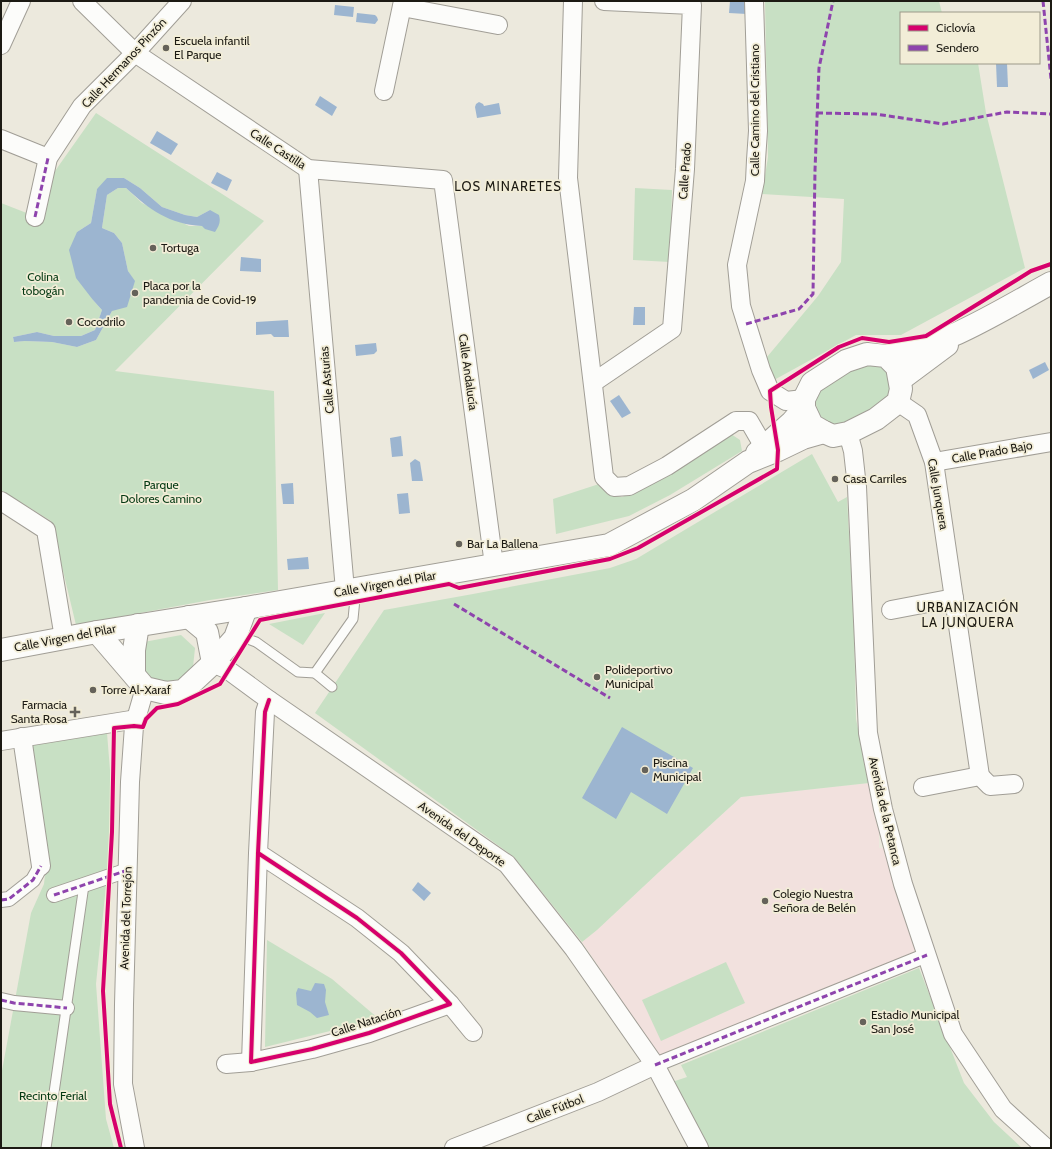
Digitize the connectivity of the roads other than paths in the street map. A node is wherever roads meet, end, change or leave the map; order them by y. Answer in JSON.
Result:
{"nodes":[{"id":1,"x":21,"y":1,"type":"edge"},
{"id":2,"x":82,"y":1,"type":"edge"},
{"id":3,"x":182,"y":1,"type":"edge"},
{"id":4,"x":573,"y":1,"type":"edge"},
{"id":5,"x":604,"y":1,"type":"edge"},
{"id":6,"x":754,"y":1,"type":"edge"},
{"id":7,"x":403,"y":4,"type":"edge"},
{"id":8,"x":498,"y":25,"type":"dead end"},
{"id":9,"x":1,"y":45,"type":"edge"},
{"id":10,"x":135,"y":53,"type":"junction"},
{"id":11,"x":384,"y":91,"type":"dead end"},
{"id":12,"x":1,"y":140,"type":"edge"},
{"id":13,"x":48,"y":158,"type":"junction"},
{"id":14,"x":308,"y":170,"type":"junction"},
{"id":15,"x":443,"y":180,"type":"joint"},
{"id":16,"x":35,"y":217,"type":"dead end"},
{"id":17,"x":1051,"y":283,"type":"edge"},
{"id":18,"x":968,"y":329,"type":"junction"},
{"id":19,"x":886,"y":356,"type":"junction"},
{"id":20,"x":900,"y":380,"type":"junction"},
{"id":21,"x":594,"y":382,"type":"junction"},
{"id":22,"x":898,"y":402,"type":"junction"},
{"id":23,"x":804,"y":404,"type":"junction"},
{"id":24,"x":824,"y":432,"type":"junction"},
{"id":25,"x":848,"y":433,"type":"junction"},
{"id":26,"x":1051,"y":442,"type":"edge"},
{"id":27,"x":764,"y":447,"type":"junction"},
{"id":28,"x":748,"y":462,"type":"junction"},
{"id":29,"x":934,"y":462,"type":"junction"},
{"id":30,"x":1,"y":501,"type":"edge"},
{"id":31,"x":494,"y":565,"type":"junction"},
{"id":32,"x":350,"y":589,"type":"junction"},
{"id":33,"x":954,"y":598,"type":"junction"},
{"id":34,"x":246,"y":608,"type":"junction"},
{"id":35,"x":892,"y":610,"type":"dead end"},
{"id":36,"x":189,"y":617,"type":"junction"},
{"id":37,"x":138,"y":625,"type":"junction"},
{"id":38,"x":97,"y":632,"type":"junction"},
{"id":39,"x":64,"y":638,"type":"junction"},
{"id":40,"x":235,"y":638,"type":"junction"},
{"id":41,"x":1,"y":650,"type":"edge"},
{"id":42,"x":213,"y":663,"type":"junction"},
{"id":43,"x":315,"y":673,"type":"junction"},
{"id":44,"x":140,"y":681,"type":"junction"},
{"id":45,"x":332,"y":687,"type":"dead end"},
{"id":46,"x":269,"y":700,"type":"junction"},
{"id":47,"x":137,"y":719,"type":"junction"},
{"id":48,"x":22,"y":737,"type":"junction"},
{"id":49,"x":1,"y":741,"type":"edge"},
{"id":50,"x":980,"y":776,"type":"junction"},
{"id":51,"x":1014,"y":784,"type":"dead end"},
{"id":52,"x":923,"y":787,"type":"dead end"},
{"id":53,"x":258,"y":853,"type":"junction"},
{"id":54,"x":41,"y":866,"type":"joint"},
{"id":55,"x":128,"y":870,"type":"junction"},
{"id":56,"x":84,"y":885,"type":"junction"},
{"id":57,"x":54,"y":895,"type":"dead end"},
{"id":58,"x":1,"y":900,"type":"edge"},
{"id":59,"x":927,"y":955,"type":"junction"},
{"id":60,"x":1,"y":1000,"type":"edge"},
{"id":61,"x":450,"y":1004,"type":"junction"},
{"id":62,"x":67,"y":1008,"type":"junction"},
{"id":63,"x":473,"y":1032,"type":"dead end"},
{"id":64,"x":251,"y":1062,"type":"junction"},
{"id":65,"x":226,"y":1064,"type":"dead end"},
{"id":66,"x":655,"y":1065,"type":"junction"},
{"id":67,"x":46,"y":1148,"type":"edge"},
{"id":68,"x":135,"y":1148,"type":"edge"},
{"id":69,"x":454,"y":1148,"type":"edge"},
{"id":70,"x":699,"y":1148,"type":"edge"},
{"id":71,"x":1046,"y":1148,"type":"edge"}],
"edges":[{"from":1,"to":9,"type":"street"},
{"from":2,"to":10,"type":"street","name":"Calle Castilla"},
{"from":3,"to":10,"type":"street","name":"Calle Hermanos Pinzón"},
{"from":4,"to":21,"type":"street"},
{"from":5,"to":21,"type":"street","name":"Calle Prado"},
{"from":6,"to":23,"type":"street","name":"Calle Camino del Cristiano"},
{"from":7,"to":8,"type":"street"},
{"from":7,"to":11,"type":"street"},
{"from":10,"to":13,"type":"street","name":"Calle Hermanos Pinzón"},
{"from":10,"to":14,"type":"street","name":"Calle Castilla"},
{"from":12,"to":13,"type":"street"},
{"from":13,"to":16,"type":"street","name":"Calle Hermanos Pinzón"},
{"from":14,"to":15,"type":"street","name":"Calle Castilla"},
{"from":14,"to":32,"type":"street","name":"Calle Asturias"},
{"from":15,"to":31,"type":"street","name":"Calle Andalucía"},
{"from":17,"to":18,"type":"main road"},
{"from":18,"to":19,"type":"main road"},
{"from":18,"to":20,"type":"main road"},
{"from":19,"to":20,"type":"main road"},
{"from":19,"to":23,"type":"main road"},
{"from":20,"to":22,"type":"main road"},
{"from":21,"to":27,"type":"street"},
{"from":22,"to":25,"type":"main road"},
{"from":22,"to":29,"type":"street","name":"Calle Junquera"},
{"from":23,"to":24,"type":"main road"},
{"from":23,"to":27,"type":"main road","name":"Calle Virgen del Pilar"},
{"from":24,"to":25,"type":"main road"},
{"from":24,"to":28,"type":"main road","name":"Calle Virgen del Pilar"},
{"from":25,"to":59,"type":"street","name":"Avenida de la Petanca"},
{"from":26,"to":29,"type":"street","name":"Calle Prado Bajo"},
{"from":27,"to":28,"type":"main road","name":"Calle Virgen del Pilar"},
{"from":28,"to":31,"type":"main road","name":"Calle Virgen del Pilar"},
{"from":29,"to":33,"type":"street","name":"Calle Junquera"},
{"from":30,"to":39,"type":"street"},
{"from":31,"to":32,"type":"main road","name":"Calle Virgen del Pilar"},
{"from":32,"to":34,"type":"main road","name":"Calle Virgen del Pilar"},
{"from":32,"to":43,"type":"lane"},
{"from":33,"to":35,"type":"street"},
{"from":33,"to":50,"type":"street","name":"Calle Junquera"},
{"from":34,"to":36,"type":"main road","name":"Calle Virgen del Pilar"},
{"from":34,"to":40,"type":"main road"},
{"from":36,"to":37,"type":"main road","name":"Calle Virgen del Pilar"},
{"from":36,"to":42,"type":"main road"},
{"from":37,"to":38,"type":"main road","name":"Calle Virgen del Pilar"},
{"from":37,"to":44,"type":"main road"},
{"from":38,"to":39,"type":"main road","name":"Calle Virgen del Pilar"},
{"from":38,"to":44,"type":"main road"},
{"from":39,"to":41,"type":"main road","name":"Calle Virgen del Pilar"},
{"from":40,"to":42,"type":"main road"},
{"from":40,"to":43,"type":"lane"},
{"from":42,"to":44,"type":"main road"},
{"from":42,"to":46,"type":"street","name":"Avenida del Deporte"},
{"from":43,"to":45,"type":"lane"},
{"from":44,"to":47,"type":"street","name":"Avenida del Torrejón"},
{"from":46,"to":53,"type":"street"},
{"from":46,"to":66,"type":"street","name":"Avenida del Deporte"},
{"from":47,"to":48,"type":"street"},
{"from":47,"to":55,"type":"street","name":"Avenida del Torrejón"},
{"from":48,"to":49,"type":"street"},
{"from":48,"to":54,"type":"street"},
{"from":50,"to":51,"type":"street"},
{"from":50,"to":52,"type":"street"},
{"from":53,"to":61,"type":"street"},
{"from":53,"to":64,"type":"street"},
{"from":54,"to":58,"type":"street"},
{"from":55,"to":56,"type":"street"},
{"from":55,"to":68,"type":"street","name":"Avenida del Torrejón"},
{"from":56,"to":57,"type":"street"},
{"from":56,"to":62,"type":"lane"},
{"from":59,"to":66,"type":"street"},
{"from":59,"to":71,"type":"street","name":"Avenida de la Petanca"},
{"from":60,"to":62,"type":"street"},
{"from":61,"to":63,"type":"street"},
{"from":61,"to":64,"type":"street","name":"Calle Natación"},
{"from":62,"to":67,"type":"lane"},
{"from":64,"to":65,"type":"street","name":"Calle Natación"},
{"from":66,"to":69,"type":"street","name":"Calle Fútbol"},
{"from":66,"to":70,"type":"street","name":"Avenida del Deporte"}]}
